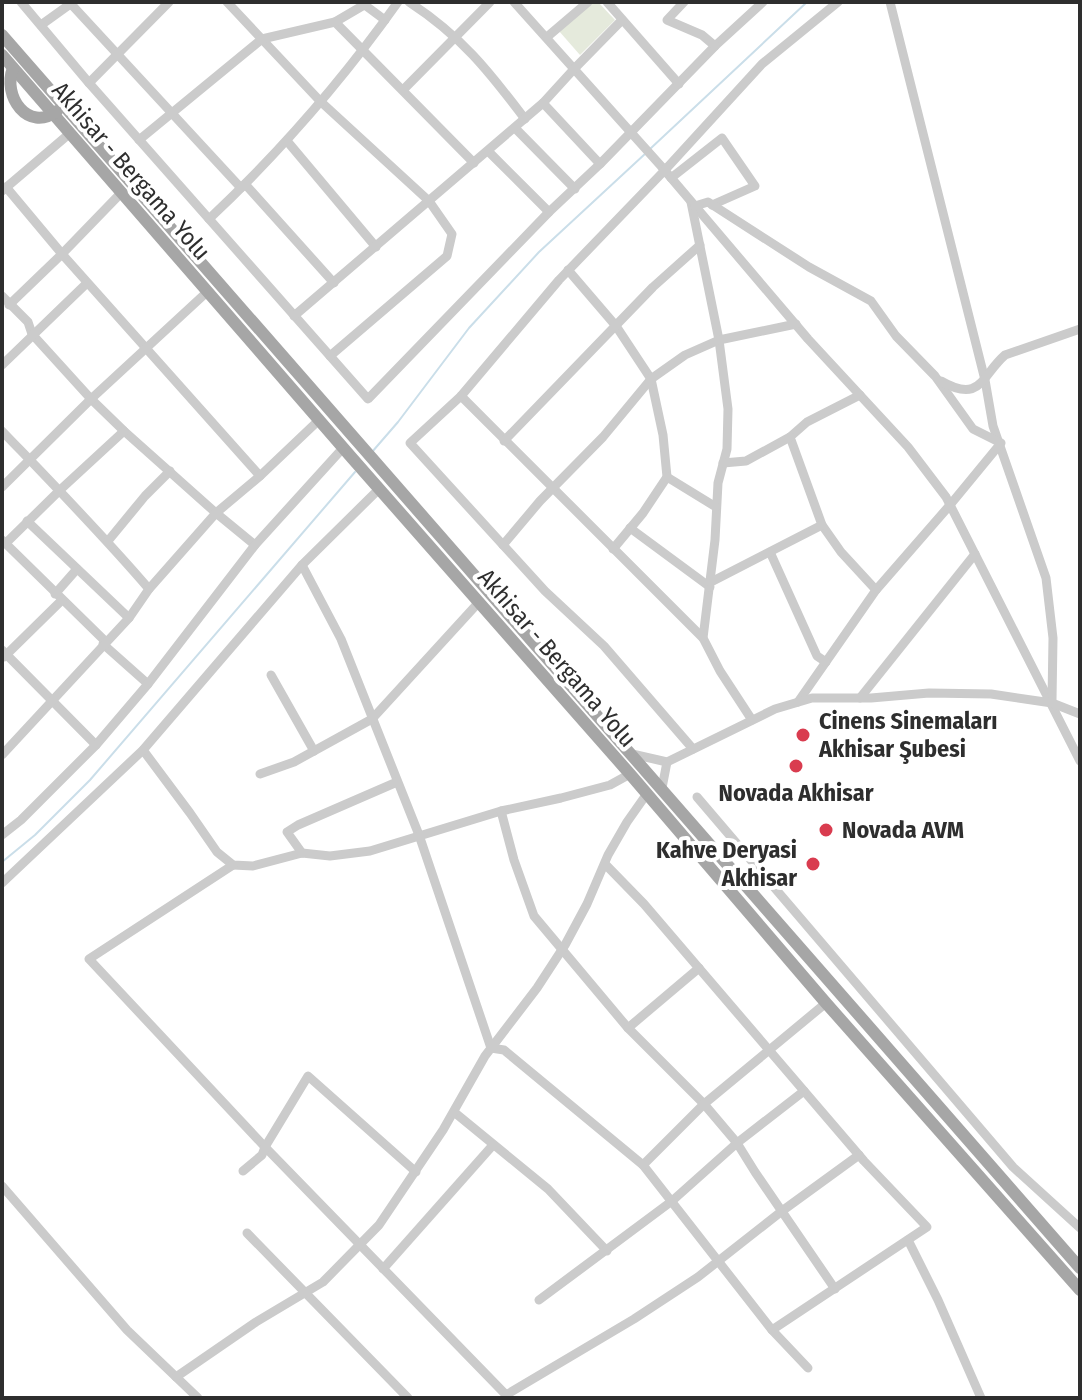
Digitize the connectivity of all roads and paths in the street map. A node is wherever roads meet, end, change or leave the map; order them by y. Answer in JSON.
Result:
{"nodes":[{"id":1,"x":21,"y":2,"type":"edge"},
{"id":2,"x":169,"y":2,"type":"edge"},
{"id":3,"x":227,"y":2,"type":"edge"},
{"id":4,"x":398,"y":2,"type":"edge"},
{"id":5,"x":409,"y":2,"type":"edge"},
{"id":6,"x":490,"y":2,"type":"edge"},
{"id":7,"x":514,"y":2,"type":"edge"},
{"id":8,"x":588,"y":2,"type":"edge"},
{"id":9,"x":607,"y":2,"type":"edge"},
{"id":10,"x":684,"y":2,"type":"edge"},
{"id":11,"x":763,"y":2,"type":"edge"},
{"id":12,"x":838,"y":2,"type":"edge"},
{"id":13,"x":890,"y":2,"type":"edge"},
{"id":14,"x":72,"y":3,"type":"edge"},
{"id":15,"x":362,"y":4,"type":"edge"},
{"id":16,"x":385,"y":20,"type":"junction"},
{"id":17,"x":622,"y":20,"type":"junction"},
{"id":18,"x":335,"y":22,"type":"junction"},
{"id":19,"x":41,"y":25,"type":"junction"},
{"id":20,"x":2,"y":35,"type":"edge"},
{"id":21,"x":455,"y":36,"type":"junction"},
{"id":22,"x":547,"y":37,"type":"junction"},
{"id":23,"x":262,"y":39,"type":"junction"},
{"id":24,"x":715,"y":46,"type":"junction"},
{"id":25,"x":363,"y":50,"type":"junction"},
{"id":26,"x":117,"y":53,"type":"junction"},
{"id":27,"x":2,"y":55,"type":"edge"},
{"id":28,"x":13,"y":68,"type":"junction"},
{"id":29,"x":574,"y":69,"type":"junction"},
{"id":30,"x":89,"y":83,"type":"junction"},
{"id":31,"x":679,"y":84,"type":"junction"},
{"id":32,"x":403,"y":90,"type":"junction"},
{"id":33,"x":320,"y":101,"type":"junction"},
{"id":34,"x":543,"y":103,"type":"junction"},
{"id":35,"x":64,"y":106,"type":"junction"},
{"id":36,"x":171,"y":112,"type":"junction"},
{"id":37,"x":52,"y":114,"type":"junction"},
{"id":38,"x":525,"y":119,"type":"junction"},
{"id":39,"x":515,"y":128,"type":"junction"},
{"id":40,"x":630,"y":133,"type":"junction"},
{"id":41,"x":69,"y":134,"type":"junction"},
{"id":42,"x":139,"y":140,"type":"junction"},
{"id":43,"x":287,"y":141,"type":"junction"},
{"id":44,"x":488,"y":151,"type":"junction"},
{"id":45,"x":474,"y":163,"type":"junction"},
{"id":46,"x":600,"y":164,"type":"junction"},
{"id":47,"x":666,"y":171,"type":"junction"},
{"id":48,"x":243,"y":186,"type":"junction"},
{"id":49,"x":4,"y":189,"type":"edge"},
{"id":50,"x":575,"y":189,"type":"junction"},
{"id":51,"x":121,"y":193,"type":"junction"},
{"id":52,"x":429,"y":201,"type":"junction"},
{"id":53,"x":693,"y":204,"type":"junction"},
{"id":54,"x":712,"y":205,"type":"junction"},
{"id":55,"x":549,"y":212,"type":"junction"},
{"id":56,"x":209,"y":219,"type":"junction"},
{"id":57,"x":700,"y":245,"type":"junction"},
{"id":58,"x":376,"y":247,"type":"junction"},
{"id":59,"x":62,"y":254,"type":"junction"},
{"id":60,"x":568,"y":270,"type":"junction"},
{"id":61,"x":87,"y":283,"type":"junction"},
{"id":62,"x":334,"y":283,"type":"junction"},
{"id":63,"x":207,"y":292,"type":"junction"},
{"id":64,"x":2,"y":296,"type":"edge"},
{"id":65,"x":9,"y":305,"type":"junction"},
{"id":66,"x":294,"y":316,"type":"junction"},
{"id":67,"x":796,"y":324,"type":"junction"},
{"id":68,"x":616,"y":326,"type":"junction"},
{"id":69,"x":1080,"y":329,"type":"edge"},
{"id":70,"x":32,"y":334,"type":"junction"},
{"id":71,"x":719,"y":340,"type":"junction"},
{"id":72,"x":146,"y":348,"type":"junction"},
{"id":73,"x":330,"y":356,"type":"junction"},
{"id":74,"x":2,"y":365,"type":"edge"},
{"id":75,"x":651,"y":379,"type":"junction"},
{"id":76,"x":937,"y":379,"type":"junction"},
{"id":77,"x":985,"y":380,"type":"junction"},
{"id":78,"x":860,"y":395,"type":"junction"},
{"id":79,"x":461,"y":396,"type":"junction"},
{"id":80,"x":91,"y":399,"type":"junction"},
{"id":81,"x":319,"y":420,"type":"junction"},
{"id":82,"x":2,"y":431,"type":"edge"},
{"id":83,"x":124,"y":431,"type":"junction"},
{"id":84,"x":790,"y":437,"type":"junction"},
{"id":85,"x":504,"y":441,"type":"junction"},
{"id":86,"x":1001,"y":443,"type":"junction"},
{"id":87,"x":348,"y":453,"type":"junction"},
{"id":88,"x":29,"y":459,"type":"junction"},
{"id":89,"x":723,"y":463,"type":"junction"},
{"id":90,"x":170,"y":471,"type":"junction"},
{"id":91,"x":260,"y":476,"type":"junction"},
{"id":92,"x":667,"y":477,"type":"junction"},
{"id":93,"x":375,"y":484,"type":"junction"},
{"id":94,"x":2,"y":487,"type":"edge"},
{"id":95,"x":554,"y":487,"type":"junction"},
{"id":96,"x":60,"y":490,"type":"junction"},
{"id":97,"x":950,"y":505,"type":"junction"},
{"id":98,"x":716,"y":507,"type":"junction"},
{"id":99,"x":216,"y":513,"type":"junction"},
{"id":100,"x":27,"y":521,"type":"junction"},
{"id":101,"x":822,"y":525,"type":"junction"},
{"id":102,"x":630,"y":528,"type":"junction"},
{"id":103,"x":108,"y":541,"type":"junction"},
{"id":104,"x":4,"y":542,"type":"edge"},
{"id":105,"x":255,"y":545,"type":"junction"},
{"id":106,"x":503,"y":545,"type":"junction"},
{"id":107,"x":613,"y":549,"type":"junction"},
{"id":108,"x":770,"y":552,"type":"junction"},
{"id":109,"x":975,"y":554,"type":"junction"},
{"id":110,"x":302,"y":565,"type":"junction"},
{"id":111,"x":77,"y":569,"type":"junction"},
{"id":112,"x":710,"y":584,"type":"junction"},
{"id":113,"x":149,"y":589,"type":"junction"},
{"id":114,"x":876,"y":590,"type":"junction"},
{"id":115,"x":58,"y":597,"type":"junction"},
{"id":116,"x":479,"y":602,"type":"junction"},
{"id":117,"x":129,"y":618,"type":"junction"},
{"id":118,"x":703,"y":638,"type":"junction"},
{"id":119,"x":104,"y":643,"type":"junction"},
{"id":120,"x":3,"y":654,"type":"edge"},
{"id":121,"x":826,"y":662,"type":"junction"},
{"id":122,"x":271,"y":675,"type":"dead end"},
{"id":123,"x":148,"y":684,"type":"junction"},
{"id":124,"x":860,"y":698,"type":"junction"},
{"id":125,"x":52,"y":702,"type":"junction"},
{"id":126,"x":798,"y":702,"type":"junction"},
{"id":127,"x":1052,"y":703,"type":"junction"},
{"id":128,"x":1080,"y":714,"type":"edge"},
{"id":129,"x":372,"y":719,"type":"junction"},
{"id":130,"x":752,"y":720,"type":"junction"},
{"id":131,"x":96,"y":745,"type":"junction"},
{"id":132,"x":693,"y":749,"type":"junction"},
{"id":133,"x":143,"y":750,"type":"junction"},
{"id":134,"x":314,"y":751,"type":"junction"},
{"id":135,"x":632,"y":754,"type":"junction"},
{"id":136,"x":2,"y":755,"type":"edge"},
{"id":137,"x":1080,"y":761,"type":"edge"},
{"id":138,"x":667,"y":762,"type":"junction"},
{"id":139,"x":260,"y":774,"type":"dead end"},
{"id":140,"x":630,"y":774,"type":"junction"},
{"id":141,"x":397,"y":782,"type":"junction"},
{"id":142,"x":662,"y":788,"type":"junction"},
{"id":143,"x":646,"y":795,"type":"junction"},
{"id":144,"x":697,"y":797,"type":"dead end"},
{"id":145,"x":501,"y":811,"type":"junction"},
{"id":146,"x":2,"y":835,"type":"edge"},
{"id":147,"x":419,"y":835,"type":"junction"},
{"id":148,"x":302,"y":853,"type":"junction"},
{"id":149,"x":605,"y":864,"type":"junction"},
{"id":150,"x":233,"y":865,"type":"junction"},
{"id":151,"x":2,"y":883,"type":"edge"},
{"id":152,"x":563,"y":948,"type":"junction"},
{"id":153,"x":699,"y":968,"type":"junction"},
{"id":154,"x":826,"y":1003,"type":"junction"},
{"id":155,"x":628,"y":1028,"type":"junction"},
{"id":156,"x":491,"y":1048,"type":"junction"},
{"id":157,"x":769,"y":1051,"type":"junction"},
{"id":158,"x":804,"y":1091,"type":"junction"},
{"id":159,"x":704,"y":1104,"type":"junction"},
{"id":160,"x":454,"y":1112,"type":"junction"},
{"id":161,"x":737,"y":1143,"type":"junction"},
{"id":162,"x":493,"y":1145,"type":"junction"},
{"id":163,"x":265,"y":1147,"type":"junction"},
{"id":164,"x":859,"y":1155,"type":"junction"},
{"id":165,"x":643,"y":1165,"type":"junction"},
{"id":166,"x":243,"y":1171,"type":"dead end"},
{"id":167,"x":416,"y":1172,"type":"junction"},
{"id":168,"x":2,"y":1186,"type":"edge"},
{"id":169,"x":672,"y":1201,"type":"junction"},
{"id":170,"x":782,"y":1211,"type":"junction"},
{"id":171,"x":1080,"y":1228,"type":"edge"},
{"id":172,"x":247,"y":1233,"type":"dead end"},
{"id":173,"x":908,"y":1240,"type":"junction"},
{"id":174,"x":360,"y":1244,"type":"junction"},
{"id":175,"x":607,"y":1251,"type":"junction"},
{"id":176,"x":719,"y":1260,"type":"junction"},
{"id":177,"x":1080,"y":1268,"type":"edge"},
{"id":178,"x":383,"y":1269,"type":"junction"},
{"id":179,"x":835,"y":1289,"type":"junction"},
{"id":180,"x":1080,"y":1290,"type":"edge"},
{"id":181,"x":304,"y":1293,"type":"junction"},
{"id":182,"x":539,"y":1300,"type":"dead end"},
{"id":183,"x":772,"y":1330,"type":"junction"},
{"id":184,"x":808,"y":1368,"type":"dead end"},
{"id":185,"x":176,"y":1377,"type":"junction"},
{"id":186,"x":507,"y":1397,"type":"edge"},
{"id":187,"x":198,"y":1398,"type":"edge"},
{"id":188,"x":408,"y":1398,"type":"edge"},
{"id":189,"x":981,"y":1398,"type":"edge"}],
"edges":[{"from":1,"to":19,"type":"street"},
{"from":2,"to":26,"type":"street"},
{"from":3,"to":23,"type":"street"},
{"from":4,"to":16,"type":"street"},
{"from":5,"to":21,"type":"street"},
{"from":6,"to":21,"type":"street"},
{"from":7,"to":22,"type":"street"},
{"from":8,"to":22,"type":"street"},
{"from":9,"to":17,"type":"street"},
{"from":10,"to":24,"type":"street"},
{"from":11,"to":24,"type":"street"},
{"from":12,"to":47,"type":"street"},
{"from":13,"to":77,"type":"street"},
{"from":14,"to":19,"type":"street"},
{"from":14,"to":26,"type":"street"},
{"from":15,"to":16,"type":"street"},
{"from":15,"to":18,"type":"street"},
{"from":16,"to":25,"type":"street"},
{"from":17,"to":29,"type":"street"},
{"from":17,"to":31,"type":"street"},
{"from":18,"to":23,"type":"street"},
{"from":18,"to":25,"type":"street"},
{"from":19,"to":30,"type":"street"},
{"from":20,"to":35,"type":"main road","name":"Akhisar - Bergama Yolu"},
{"from":21,"to":32,"type":"street"},
{"from":21,"to":38,"type":"street"},
{"from":22,"to":29,"type":"street"},
{"from":23,"to":33,"type":"street"},
{"from":23,"to":36,"type":"street"},
{"from":24,"to":31,"type":"street"},
{"from":25,"to":32,"type":"street"},
{"from":25,"to":33,"type":"street"},
{"from":26,"to":30,"type":"street"},
{"from":26,"to":36,"type":"street"},
{"from":27,"to":28,"type":"main road","name":"Akhisar - Bergama Yolu"},
{"from":28,"to":37,"type":"main road","name":"Akhisar - Bergama Yolu"},
{"from":28,"to":37,"type":"main road"},
{"from":29,"to":34,"type":"street"},
{"from":29,"to":40,"type":"street"},
{"from":30,"to":42,"type":"street"},
{"from":31,"to":40,"type":"street"},
{"from":32,"to":45,"type":"street"},
{"from":33,"to":43,"type":"street"},
{"from":33,"to":52,"type":"street"},
{"from":34,"to":38,"type":"street"},
{"from":34,"to":46,"type":"street"},
{"from":35,"to":37,"type":"main road"},
{"from":35,"to":135,"type":"main road","name":"Akhisar - Bergama Yolu"},
{"from":36,"to":42,"type":"street"},
{"from":36,"to":48,"type":"street"},
{"from":37,"to":41,"type":"main road","name":"Akhisar - Bergama Yolu"},
{"from":38,"to":39,"type":"street"},
{"from":39,"to":44,"type":"street"},
{"from":39,"to":50,"type":"street"},
{"from":40,"to":46,"type":"street"},
{"from":40,"to":47,"type":"street"},
{"from":41,"to":49,"type":"street"},
{"from":41,"to":51,"type":"main road","name":"Akhisar - Bergama Yolu"},
{"from":42,"to":56,"type":"street"},
{"from":43,"to":48,"type":"street"},
{"from":43,"to":58,"type":"street"},
{"from":44,"to":45,"type":"street"},
{"from":44,"to":55,"type":"street"},
{"from":45,"to":52,"type":"street"},
{"from":46,"to":50,"type":"street"},
{"from":47,"to":53,"type":"street"},
{"from":47,"to":54,"type":"street"},
{"from":47,"to":60,"type":"street"},
{"from":48,"to":56,"type":"street"},
{"from":48,"to":62,"type":"street"},
{"from":49,"to":59,"type":"street"},
{"from":50,"to":55,"type":"street"},
{"from":51,"to":59,"type":"street"},
{"from":51,"to":63,"type":"main road","name":"Akhisar - Bergama Yolu"},
{"from":52,"to":58,"type":"street"},
{"from":52,"to":73,"type":"street"},
{"from":53,"to":54,"type":"street"},
{"from":53,"to":57,"type":"street"},
{"from":53,"to":67,"type":"street"},
{"from":54,"to":76,"type":"street"},
{"from":55,"to":73,"type":"street"},
{"from":56,"to":66,"type":"street"},
{"from":57,"to":68,"type":"street"},
{"from":57,"to":71,"type":"street"},
{"from":58,"to":62,"type":"street"},
{"from":59,"to":61,"type":"street"},
{"from":59,"to":65,"type":"street"},
{"from":60,"to":68,"type":"street"},
{"from":60,"to":79,"type":"street"},
{"from":61,"to":70,"type":"street"},
{"from":61,"to":72,"type":"street"},
{"from":62,"to":66,"type":"street"},
{"from":63,"to":72,"type":"street"},
{"from":63,"to":81,"type":"main road","name":"Akhisar - Bergama Yolu"},
{"from":64,"to":65,"type":"street"},
{"from":65,"to":70,"type":"street"},
{"from":66,"to":73,"type":"street"},
{"from":67,"to":71,"type":"street"},
{"from":67,"to":78,"type":"street"},
{"from":68,"to":75,"type":"street"},
{"from":68,"to":85,"type":"street"},
{"from":69,"to":77,"type":"street"},
{"from":70,"to":74,"type":"street"},
{"from":70,"to":80,"type":"street"},
{"from":71,"to":75,"type":"street"},
{"from":71,"to":89,"type":"street"},
{"from":72,"to":80,"type":"street"},
{"from":72,"to":91,"type":"street"},
{"from":75,"to":92,"type":"street"},
{"from":75,"to":95,"type":"street"},
{"from":76,"to":77,"type":"street"},
{"from":76,"to":86,"type":"street"},
{"from":77,"to":86,"type":"street"},
{"from":78,"to":84,"type":"street"},
{"from":78,"to":97,"type":"street"},
{"from":79,"to":85,"type":"street"},
{"from":79,"to":106,"type":"street"},
{"from":80,"to":83,"type":"street"},
{"from":80,"to":88,"type":"street"},
{"from":81,"to":87,"type":"main road","name":"Akhisar - Bergama Yolu"},
{"from":81,"to":91,"type":"street"},
{"from":82,"to":88,"type":"street"},
{"from":83,"to":90,"type":"street"},
{"from":83,"to":96,"type":"street"},
{"from":84,"to":89,"type":"street"},
{"from":84,"to":101,"type":"street"},
{"from":85,"to":95,"type":"street"},
{"from":86,"to":97,"type":"street"},
{"from":86,"to":127,"type":"street"},
{"from":87,"to":93,"type":"main road","name":"Akhisar - Bergama Yolu"},
{"from":87,"to":105,"type":"street"},
{"from":88,"to":94,"type":"street"},
{"from":88,"to":96,"type":"street"},
{"from":89,"to":98,"type":"street"},
{"from":90,"to":99,"type":"street"},
{"from":90,"to":103,"type":"street"},
{"from":91,"to":99,"type":"street"},
{"from":92,"to":98,"type":"street"},
{"from":92,"to":102,"type":"street"},
{"from":93,"to":110,"type":"street"},
{"from":93,"to":116,"type":"main road","name":"Akhisar - Bergama Yolu"},
{"from":95,"to":106,"type":"street"},
{"from":95,"to":107,"type":"street"},
{"from":96,"to":100,"type":"street"},
{"from":96,"to":103,"type":"street"},
{"from":97,"to":109,"type":"street"},
{"from":97,"to":114,"type":"street"},
{"from":98,"to":112,"type":"street"},
{"from":99,"to":105,"type":"street"},
{"from":99,"to":113,"type":"street"},
{"from":100,"to":104,"type":"street"},
{"from":100,"to":111,"type":"street"},
{"from":101,"to":108,"type":"street"},
{"from":101,"to":114,"type":"street"},
{"from":102,"to":107,"type":"street"},
{"from":102,"to":112,"type":"street"},
{"from":103,"to":113,"type":"street"},
{"from":104,"to":115,"type":"street"},
{"from":105,"to":123,"type":"street"},
{"from":106,"to":132,"type":"street"},
{"from":107,"to":118,"type":"street"},
{"from":108,"to":112,"type":"street"},
{"from":108,"to":121,"type":"street"},
{"from":109,"to":124,"type":"street"},
{"from":109,"to":127,"type":"street"},
{"from":110,"to":129,"type":"street"},
{"from":110,"to":133,"type":"street"},
{"from":111,"to":115,"type":"street"},
{"from":111,"to":117,"type":"street"},
{"from":112,"to":118,"type":"street"},
{"from":113,"to":117,"type":"street"},
{"from":114,"to":121,"type":"street"},
{"from":115,"to":119,"type":"street"},
{"from":115,"to":120,"type":"street"},
{"from":116,"to":129,"type":"street"},
{"from":116,"to":140,"type":"main road","name":"Akhisar - Bergama Yolu"},
{"from":117,"to":119,"type":"street"},
{"from":118,"to":130,"type":"street"},
{"from":119,"to":123,"type":"street"},
{"from":119,"to":125,"type":"street"},
{"from":120,"to":125,"type":"street"},
{"from":121,"to":126,"type":"street"},
{"from":122,"to":134,"type":"street"},
{"from":123,"to":131,"type":"street"},
{"from":124,"to":126,"type":"street"},
{"from":124,"to":127,"type":"street"},
{"from":125,"to":131,"type":"street"},
{"from":125,"to":136,"type":"street"},
{"from":126,"to":130,"type":"street"},
{"from":127,"to":128,"type":"street"},
{"from":127,"to":137,"type":"street"},
{"from":129,"to":134,"type":"street"},
{"from":129,"to":141,"type":"street"},
{"from":130,"to":132,"type":"street"},
{"from":131,"to":146,"type":"street"},
{"from":132,"to":138,"type":"street"},
{"from":133,"to":150,"type":"street"},
{"from":133,"to":151,"type":"street"},
{"from":134,"to":139,"type":"street"},
{"from":135,"to":138,"type":"street"},
{"from":135,"to":142,"type":"main road","name":"Akhisar - Bergama Yolu"},
{"from":138,"to":142,"type":"street"},
{"from":140,"to":143,"type":"main road","name":"Akhisar - Bergama Yolu"},
{"from":140,"to":145,"type":"street"},
{"from":141,"to":147,"type":"street"},
{"from":141,"to":148,"type":"street"},
{"from":142,"to":177,"type":"main road","name":"Akhisar - Bergama Yolu"},
{"from":143,"to":149,"type":"street"},
{"from":143,"to":154,"type":"main road","name":"Akhisar - Bergama Yolu"},
{"from":144,"to":171,"type":"street"},
{"from":145,"to":147,"type":"street"},
{"from":145,"to":152,"type":"street"},
{"from":147,"to":148,"type":"street"},
{"from":147,"to":156,"type":"street"},
{"from":148,"to":150,"type":"street"},
{"from":149,"to":152,"type":"street"},
{"from":149,"to":153,"type":"street"},
{"from":150,"to":163,"type":"street"},
{"from":152,"to":155,"type":"street"},
{"from":152,"to":156,"type":"street"},
{"from":153,"to":155,"type":"street"},
{"from":153,"to":157,"type":"street"},
{"from":154,"to":157,"type":"street"},
{"from":154,"to":180,"type":"main road","name":"Akhisar - Bergama Yolu"},
{"from":155,"to":159,"type":"street"},
{"from":156,"to":160,"type":"street"},
{"from":156,"to":165,"type":"street"},
{"from":157,"to":158,"type":"street"},
{"from":157,"to":159,"type":"street"},
{"from":158,"to":161,"type":"street"},
{"from":158,"to":164,"type":"street"},
{"from":159,"to":161,"type":"street"},
{"from":159,"to":165,"type":"street"},
{"from":160,"to":162,"type":"street"},
{"from":160,"to":167,"type":"street"},
{"from":161,"to":169,"type":"street"},
{"from":161,"to":170,"type":"street"},
{"from":162,"to":175,"type":"street"},
{"from":162,"to":178,"type":"street"},
{"from":163,"to":166,"type":"street"},
{"from":163,"to":167,"type":"street"},
{"from":163,"to":174,"type":"street"},
{"from":164,"to":170,"type":"street"},
{"from":164,"to":173,"type":"street"},
{"from":165,"to":169,"type":"street"},
{"from":167,"to":174,"type":"street"},
{"from":168,"to":185,"type":"street"},
{"from":169,"to":175,"type":"street"},
{"from":169,"to":176,"type":"street"},
{"from":170,"to":176,"type":"street"},
{"from":170,"to":179,"type":"street"},
{"from":172,"to":181,"type":"street"},
{"from":173,"to":179,"type":"street"},
{"from":173,"to":189,"type":"street"},
{"from":174,"to":178,"type":"street"},
{"from":174,"to":181,"type":"street"},
{"from":175,"to":182,"type":"street"},
{"from":176,"to":183,"type":"street"},
{"from":176,"to":186,"type":"street"},
{"from":178,"to":186,"type":"street"},
{"from":179,"to":183,"type":"street"},
{"from":181,"to":185,"type":"street"},
{"from":181,"to":188,"type":"street"},
{"from":183,"to":184,"type":"street"},
{"from":185,"to":187,"type":"street"}]}
